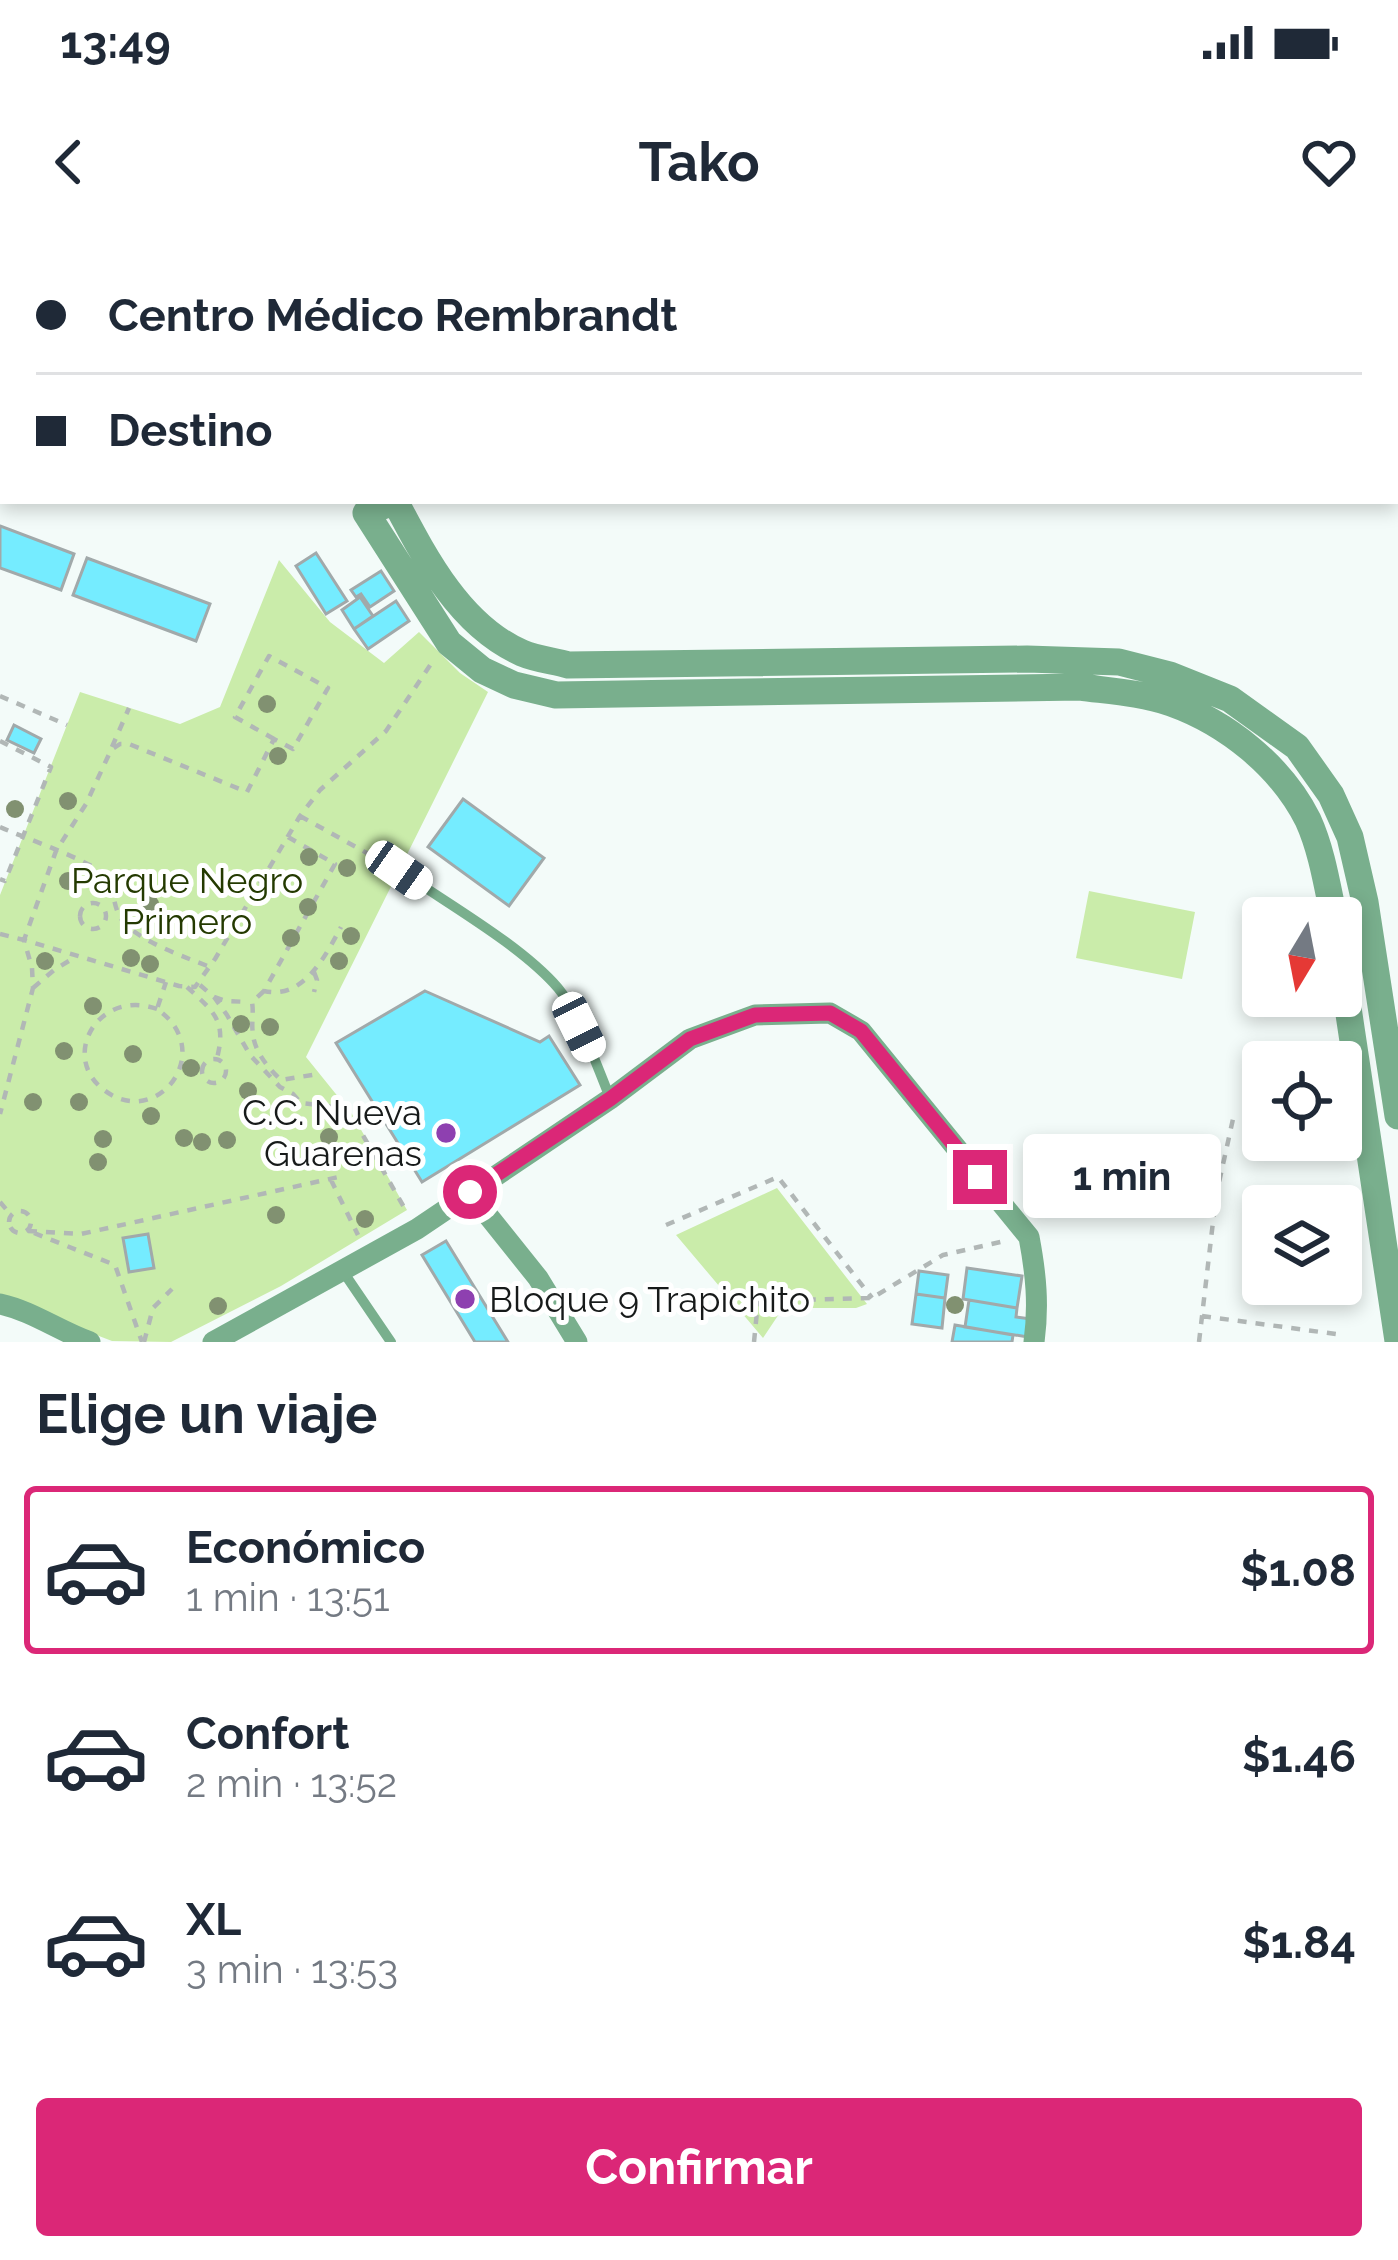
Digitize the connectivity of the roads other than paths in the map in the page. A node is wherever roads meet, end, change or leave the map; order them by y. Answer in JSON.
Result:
{"nodes":[{"id":1,"x":396,"y":504,"type":"edge"},
{"id":2,"x":362,"y":507,"type":"edge"},
{"id":3,"x":399,"y":870,"type":"dead end"},
{"id":4,"x":1330,"y":897,"type":"edge"},
{"id":5,"x":1391,"y":1016,"type":"edge"},
{"id":6,"x":1351,"y":1017,"type":"edge"},
{"id":7,"x":1352,"y":1022,"type":"junction"},
{"id":8,"x":610,"y":1099,"type":"junction"},
{"id":9,"x":1398,"y":1116,"type":"edge"},
{"id":10,"x":470,"y":1192,"type":"junction"},
{"id":11,"x":342,"y":1270,"type":"junction"},
{"id":12,"x":0,"y":1304,"type":"edge"},
{"id":13,"x":1398,"y":1341,"type":"edge"},
{"id":14,"x":90,"y":1342,"type":"edge"},
{"id":15,"x":213,"y":1342,"type":"edge"},
{"id":16,"x":391,"y":1342,"type":"edge"},
{"id":17,"x":577,"y":1342,"type":"edge"},
{"id":18,"x":1034,"y":1342,"type":"edge"}],
"edges":[{"from":1,"to":5,"type":"street"},
{"from":2,"to":4,"type":"street"},
{"from":3,"to":8,"type":"lane"},
{"from":5,"to":7,"type":"street"},
{"from":5,"to":9,"type":"street"},
{"from":6,"to":7,"type":"street"},
{"from":7,"to":13,"type":"street"},
{"from":8,"to":10,"type":"street"},
{"from":8,"to":18,"type":"street"},
{"from":10,"to":11,"type":"street"},
{"from":10,"to":17,"type":"street"},
{"from":11,"to":15,"type":"street"},
{"from":11,"to":16,"type":"lane"},
{"from":12,"to":14,"type":"street"}]}
